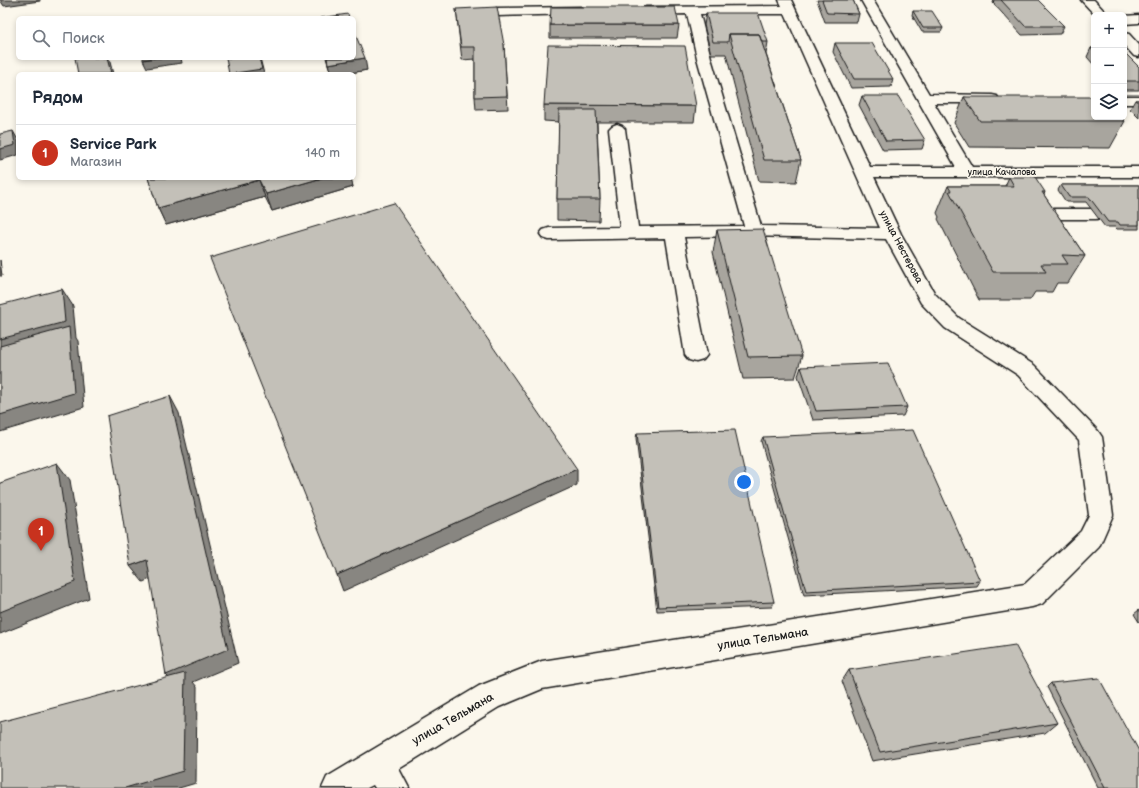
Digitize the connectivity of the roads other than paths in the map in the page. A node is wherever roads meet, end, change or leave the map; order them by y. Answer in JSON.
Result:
{"nodes":[{"id":1,"x":867,"y":0,"type":"edge"},
{"id":2,"x":1087,"y":0,"type":"edge"},
{"id":3,"x":787,"y":5,"type":"edge"},
{"id":4,"x":591,"y":11,"type":"edge"},
{"id":5,"x":630,"y":11,"type":"edge"},
{"id":6,"x":693,"y":11,"type":"junction"},
{"id":7,"x":497,"y":12,"type":"edge"},
{"id":8,"x":1099,"y":12,"type":"edge"},
{"id":9,"x":1139,"y":19,"type":"edge"},
{"id":10,"x":1127,"y":20,"type":"edge"},
{"id":11,"x":1127,"y":40,"type":"edge"},
{"id":12,"x":1139,"y":53,"type":"edge"},
{"id":13,"x":924,"y":98,"type":"junction"},
{"id":14,"x":1007,"y":99,"type":"edge"},
{"id":15,"x":1127,"y":100,"type":"edge"},
{"id":16,"x":1139,"y":100,"type":"edge"},
{"id":17,"x":934,"y":117,"type":"junction"},
{"id":18,"x":950,"y":117,"type":"dead end"},
{"id":19,"x":617,"y":129,"type":"edge"},
{"id":20,"x":864,"y":172,"type":"junction"},
{"id":21,"x":967,"y":172,"type":"junction"},
{"id":22,"x":1139,"y":172,"type":"edge"},
{"id":23,"x":1096,"y":214,"type":"edge"},
{"id":24,"x":754,"y":230,"type":"junction"},
{"id":25,"x":1058,"y":230,"type":"edge"},
{"id":26,"x":630,"y":232,"type":"junction"},
{"id":27,"x":674,"y":232,"type":"junction"},
{"id":28,"x":549,"y":234,"type":"dead end"},
{"id":29,"x":892,"y":234,"type":"junction"},
{"id":30,"x":696,"y":355,"type":"dead end"},
{"id":31,"x":1090,"y":437,"type":"joint"},
{"id":32,"x":385,"y":776,"type":"edge"},
{"id":33,"x":338,"y":788,"type":"edge"}],
"edges":[{"from":1,"to":13,"type":"street"},
{"from":2,"to":8,"type":"street"},
{"from":3,"to":6,"type":"street"},
{"from":3,"to":20,"type":"street","name":"улица Нестерова"},
{"from":4,"to":7,"type":"street"},
{"from":5,"to":6,"type":"street"},
{"from":6,"to":24,"type":"street"},
{"from":9,"to":10,"type":"street"},
{"from":11,"to":12,"type":"street"},
{"from":13,"to":14,"type":"street"},
{"from":13,"to":17,"type":"street"},
{"from":15,"to":16,"type":"street"},
{"from":17,"to":18,"type":"street"},
{"from":17,"to":21,"type":"street"},
{"from":19,"to":26,"type":"street"},
{"from":20,"to":21,"type":"street","name":"улица Качалова"},
{"from":20,"to":29,"type":"street","name":"улица Нестерова"},
{"from":21,"to":22,"type":"street","name":"улица Качалова"},
{"from":23,"to":25,"type":"street"},
{"from":24,"to":27,"type":"street"},
{"from":24,"to":29,"type":"street"},
{"from":26,"to":27,"type":"street"},
{"from":26,"to":28,"type":"street"},
{"from":27,"to":30,"type":"street"},
{"from":29,"to":31,"type":"street","name":"улица Нестерова"},
{"from":31,"to":32,"type":"street","name":"улица Тельмана"},
{"from":32,"to":33,"type":"street","name":"улица Тельмана"}]}
